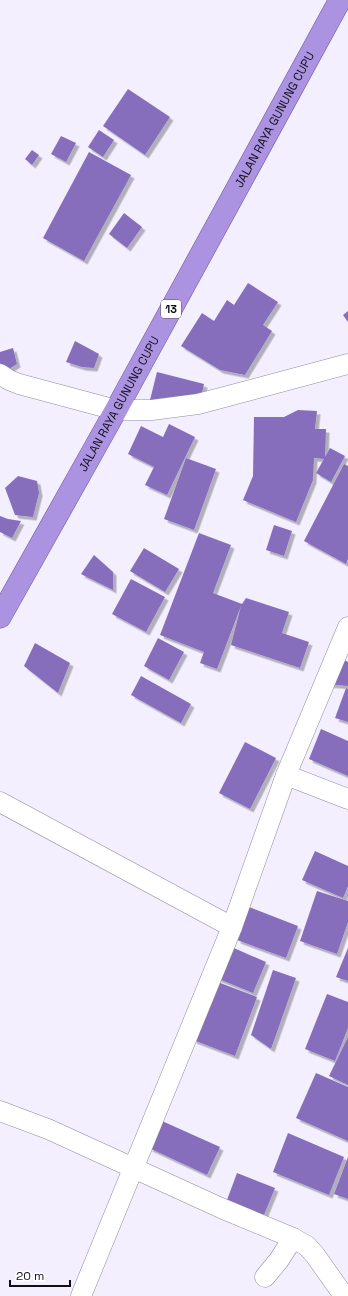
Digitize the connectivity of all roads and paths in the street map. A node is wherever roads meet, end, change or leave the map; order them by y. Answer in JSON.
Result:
{"nodes":[{"id":1,"x":340,"y":0,"type":"edge"},
{"id":2,"x":348,"y":364,"type":"edge"},
{"id":3,"x":0,"y":374,"type":"edge"},
{"id":4,"x":116,"y":410,"type":"junction"},
{"id":5,"x":0,"y":617,"type":"edge"},
{"id":6,"x":348,"y":627,"type":"edge"},
{"id":7,"x":286,"y":775,"type":"junction"},
{"id":8,"x":348,"y":799,"type":"edge"},
{"id":9,"x":0,"y":802,"type":"edge"},
{"id":10,"x":232,"y":927,"type":"junction"},
{"id":11,"x":0,"y":1111,"type":"edge"},
{"id":12,"x":133,"y":1168,"type":"junction"},
{"id":13,"x":293,"y":1238,"type":"junction"},
{"id":14,"x":265,"y":1277,"type":"dead end"},
{"id":15,"x":342,"y":1293,"type":"edge"},
{"id":16,"x":81,"y":1296,"type":"edge"}],
"edges":[{"from":1,"to":4,"type":"highway","name":"JALAN RAYA GUNUNG CUPU","number":"13"},
{"from":2,"to":4,"type":"street"},
{"from":3,"to":4,"type":"street"},
{"from":4,"to":5,"type":"highway","name":"JALAN RAYA GUNUNG CUPU","number":"13"},
{"from":6,"to":7,"type":"street"},
{"from":7,"to":8,"type":"street"},
{"from":7,"to":10,"type":"street"},
{"from":9,"to":10,"type":"street"},
{"from":10,"to":12,"type":"street"},
{"from":11,"to":12,"type":"street"},
{"from":12,"to":13,"type":"street"},
{"from":12,"to":16,"type":"street"},
{"from":13,"to":14,"type":"street"},
{"from":13,"to":15,"type":"street"}]}
